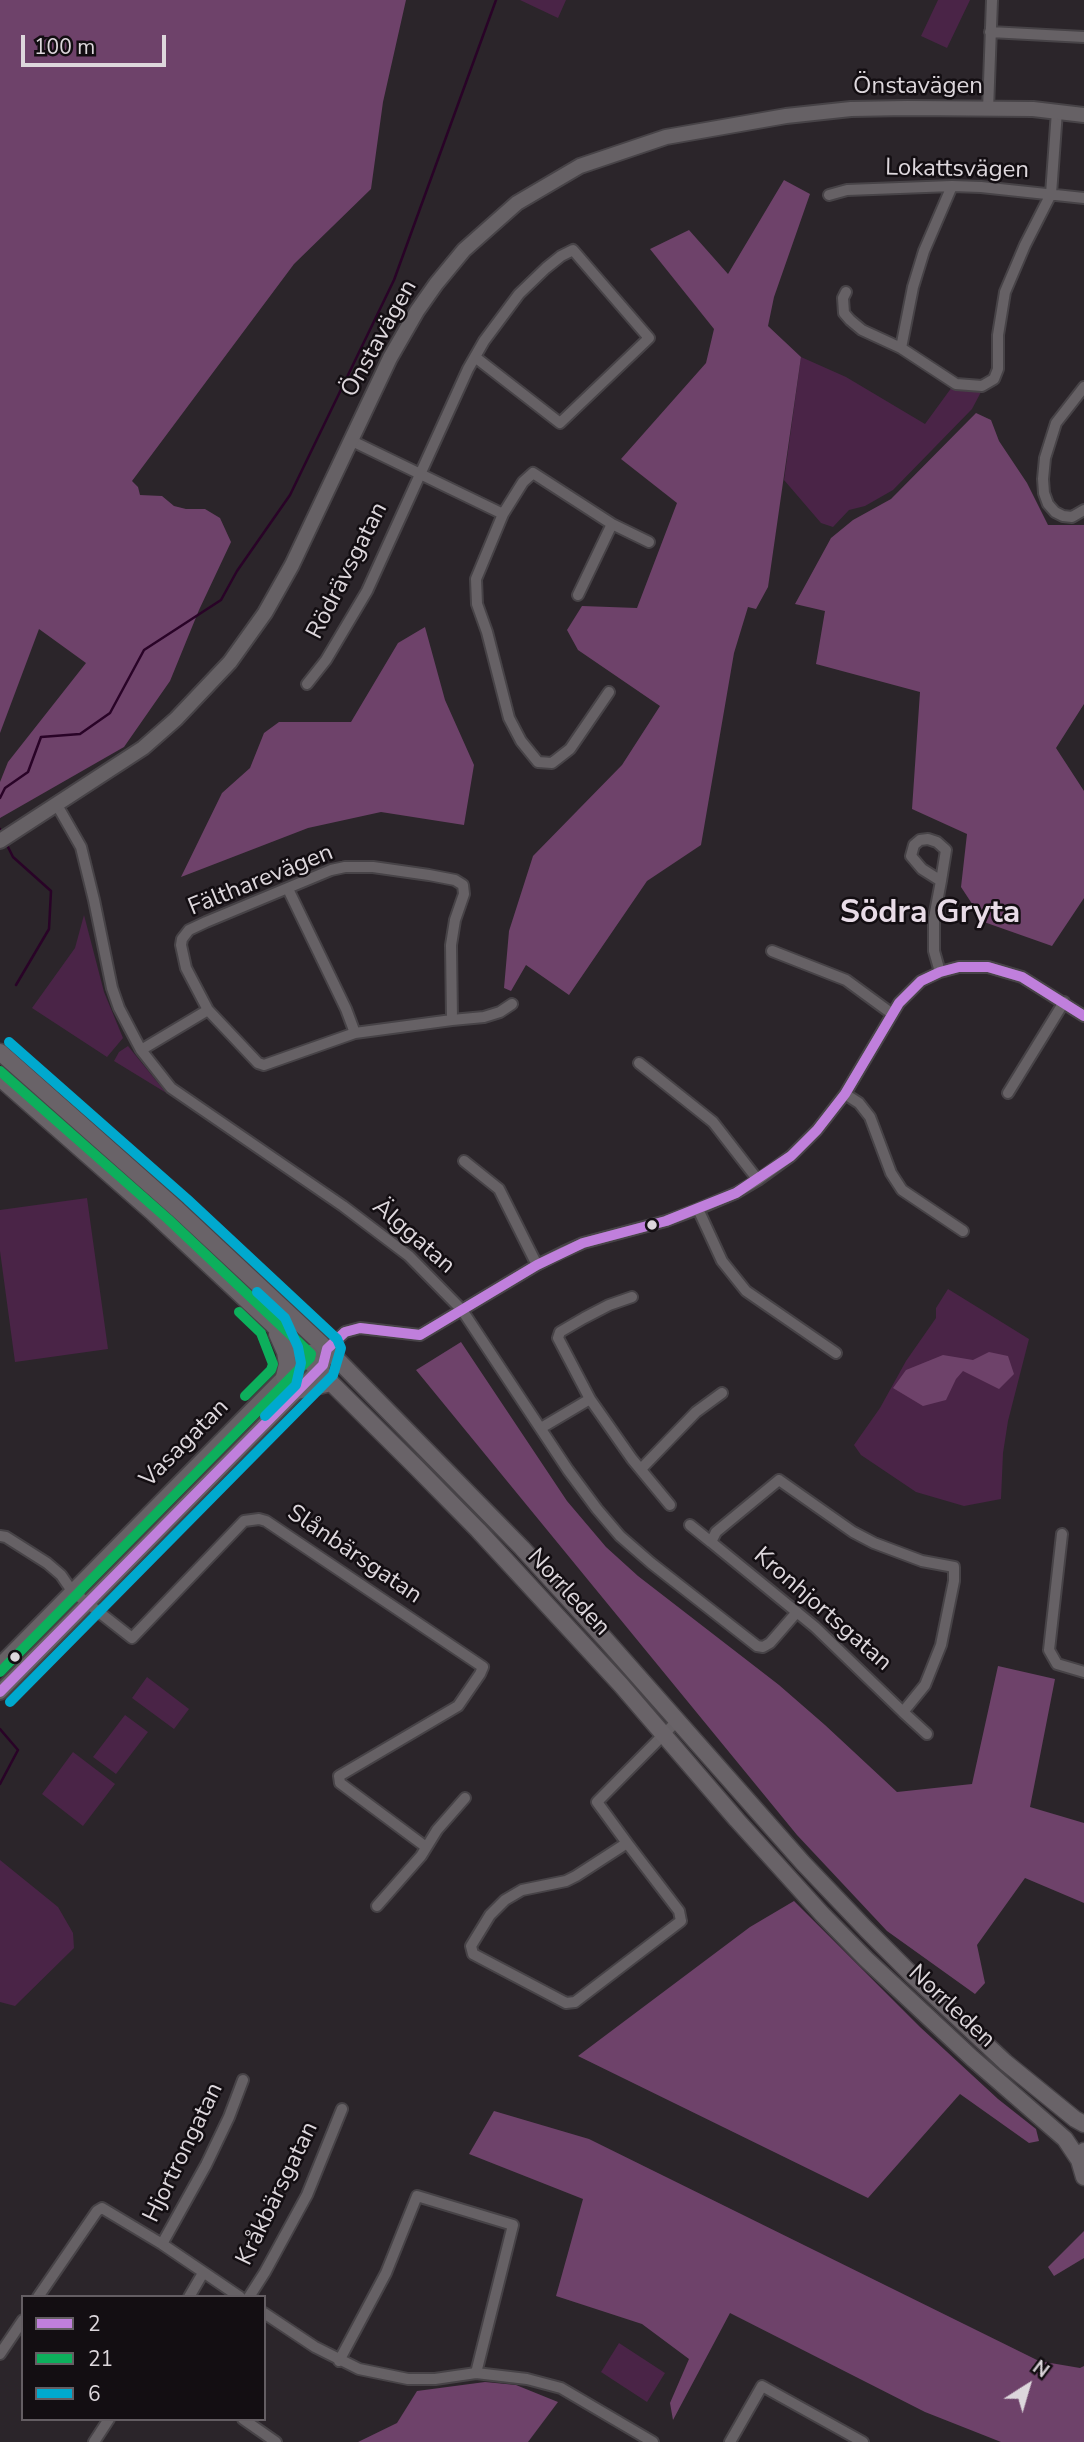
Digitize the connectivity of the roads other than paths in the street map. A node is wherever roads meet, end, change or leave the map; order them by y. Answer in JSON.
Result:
{"nodes":[{"id":1,"x":992,"y":0,"type":"edge"},
{"id":2,"x":990,"y":32,"type":"junction"},
{"id":3,"x":1084,"y":37,"type":"edge"},
{"id":4,"x":988,"y":110,"type":"junction"},
{"id":5,"x":1057,"y":111,"type":"junction"},
{"id":6,"x":1084,"y":115,"type":"edge"},
{"id":7,"x":952,"y":186,"type":"junction"},
{"id":8,"x":1051,"y":194,"type":"junction"},
{"id":9,"x":829,"y":195,"type":"dead end"},
{"id":10,"x":1084,"y":198,"type":"edge"},
{"id":11,"x":846,"y":292,"type":"dead end"},
{"id":12,"x":901,"y":348,"type":"junction"},
{"id":13,"x":475,"y":357,"type":"junction"},
{"id":14,"x":1084,"y":387,"type":"edge"},
{"id":15,"x":352,"y":441,"type":"junction"},
{"id":16,"x":419,"y":472,"type":"junction"},
{"id":17,"x":1084,"y":510,"type":"edge"},
{"id":18,"x":502,"y":514,"type":"junction"},
{"id":19,"x":612,"y":524,"type":"junction"},
{"id":20,"x":649,"y":542,"type":"dead end"},
{"id":21,"x":578,"y":595,"type":"dead end"},
{"id":22,"x":307,"y":684,"type":"dead end"},
{"id":23,"x":609,"y":692,"type":"dead end"},
{"id":24,"x":57,"y":805,"type":"junction"},
{"id":25,"x":0,"y":841,"type":"edge"},
{"id":26,"x":941,"y":881,"type":"dead end"},
{"id":27,"x":288,"y":888,"type":"junction"},
{"id":28,"x":772,"y":951,"type":"dead end"},
{"id":29,"x":940,"y":972,"type":"junction"},
{"id":30,"x":1065,"y":1002,"type":"junction"},
{"id":31,"x":512,"y":1004,"type":"dead end"},
{"id":32,"x":208,"y":1010,"type":"junction"},
{"id":33,"x":891,"y":1013,"type":"junction"},
{"id":34,"x":1084,"y":1016,"type":"edge"},
{"id":35,"x":452,"y":1020,"type":"junction"},
{"id":36,"x":355,"y":1032,"type":"junction"},
{"id":37,"x":141,"y":1050,"type":"junction"},
{"id":38,"x":0,"y":1052,"type":"edge"},
{"id":39,"x":639,"y":1063,"type":"dead end"},
{"id":40,"x":0,"y":1078,"type":"edge"},
{"id":41,"x":1008,"y":1093,"type":"dead end"},
{"id":42,"x":845,"y":1094,"type":"junction"},
{"id":43,"x":464,"y":1161,"type":"dead end"},
{"id":44,"x":758,"y":1180,"type":"junction"},
{"id":45,"x":698,"y":1209,"type":"junction"},
{"id":46,"x":963,"y":1231,"type":"dead end"},
{"id":47,"x":537,"y":1265,"type":"junction"},
{"id":48,"x":632,"y":1297,"type":"dead end"},
{"id":49,"x":462,"y":1310,"type":"junction"},
{"id":50,"x":273,"y":1325,"type":"junction"},
{"id":51,"x":327,"y":1349,"type":"junction"},
{"id":52,"x":836,"y":1353,"type":"dead end"},
{"id":53,"x":305,"y":1357,"type":"junction"},
{"id":54,"x":318,"y":1369,"type":"junction"},
{"id":55,"x":284,"y":1377,"type":"junction"},
{"id":56,"x":331,"y":1383,"type":"junction"},
{"id":57,"x":297,"y":1391,"type":"junction"},
{"id":58,"x":722,"y":1393,"type":"dead end"},
{"id":59,"x":590,"y":1399,"type":"junction"},
{"id":60,"x":541,"y":1428,"type":"junction"},
{"id":61,"x":641,"y":1469,"type":"junction"},
{"id":62,"x":670,"y":1504,"type":"dead end"},
{"id":63,"x":690,"y":1525,"type":"dead end"},
{"id":64,"x":1062,"y":1534,"type":"dead end"},
{"id":65,"x":0,"y":1536,"type":"edge"},
{"id":66,"x":711,"y":1542,"type":"junction"},
{"id":67,"x":72,"y":1591,"type":"junction"},
{"id":68,"x":86,"y":1602,"type":"junction"},
{"id":69,"x":797,"y":1612,"type":"junction"},
{"id":70,"x":0,"y":1665,"type":"edge"},
{"id":71,"x":1084,"y":1672,"type":"edge"},
{"id":72,"x":0,"y":1692,"type":"edge"},
{"id":73,"x":903,"y":1712,"type":"junction"},
{"id":74,"x":677,"y":1721,"type":"junction"},
{"id":75,"x":664,"y":1734,"type":"junction"},
{"id":76,"x":927,"y":1734,"type":"dead end"},
{"id":77,"x":465,"y":1798,"type":"dead end"},
{"id":78,"x":626,"y":1843,"type":"junction"},
{"id":79,"x":426,"y":1847,"type":"junction"},
{"id":80,"x":377,"y":1906,"type":"dead end"},
{"id":81,"x":243,"y":2080,"type":"dead end"},
{"id":82,"x":342,"y":2109,"type":"dead end"},
{"id":83,"x":1084,"y":2124,"type":"edge"},
{"id":84,"x":1082,"y":2155,"type":"edge"},
{"id":85,"x":1084,"y":2177,"type":"edge"},
{"id":86,"x":162,"y":2244,"type":"junction"},
{"id":87,"x":203,"y":2273,"type":"junction"},
{"id":88,"x":39,"y":2295,"type":"edge"},
{"id":89,"x":190,"y":2295,"type":"edge"},
{"id":90,"x":237,"y":2295,"type":"edge"},
{"id":91,"x":250,"y":2295,"type":"edge"},
{"id":92,"x":266,"y":2314,"type":"edge"},
{"id":93,"x":21,"y":2323,"type":"edge"},
{"id":94,"x":0,"y":2354,"type":"edge"},
{"id":95,"x":339,"y":2361,"type":"junction"},
{"id":96,"x":477,"y":2372,"type":"junction"},
{"id":97,"x":108,"y":2421,"type":"edge"},
{"id":98,"x":246,"y":2421,"type":"edge"},
{"id":99,"x":96,"y":2441,"type":"edge"},
{"id":100,"x":276,"y":2442,"type":"edge"},
{"id":101,"x":653,"y":2442,"type":"edge"},
{"id":102,"x":730,"y":2442,"type":"edge"},
{"id":103,"x":863,"y":2442,"type":"edge"}],
"edges":[{"from":1,"to":2,"type":"street"},
{"from":2,"to":3,"type":"street"},
{"from":2,"to":4,"type":"street"},
{"from":4,"to":5,"type":"street","name":"Önstavägen"},
{"from":4,"to":15,"type":"street","name":"Önstavägen"},
{"from":5,"to":6,"type":"street","name":"Önstavägen"},
{"from":5,"to":8,"type":"street"},
{"from":7,"to":8,"type":"street","name":"Lokattsvägen"},
{"from":7,"to":9,"type":"street","name":"Lokattsvägen"},
{"from":7,"to":12,"type":"street"},
{"from":8,"to":10,"type":"street","name":"Lokattsvägen"},
{"from":8,"to":12,"type":"street"},
{"from":11,"to":12,"type":"street"},
{"from":13,"to":13,"type":"street","name":"Rödrävsgatan"},
{"from":13,"to":16,"type":"street","name":"Rödrävsgatan"},
{"from":14,"to":17,"type":"street"},
{"from":15,"to":16,"type":"street"},
{"from":15,"to":24,"type":"street","name":"Önstavägen"},
{"from":16,"to":18,"type":"street"},
{"from":16,"to":22,"type":"street","name":"Rödrävsgatan"},
{"from":18,"to":19,"type":"street"},
{"from":18,"to":23,"type":"street"},
{"from":19,"to":20,"type":"street"},
{"from":19,"to":21,"type":"street"},
{"from":24,"to":25,"type":"street","name":"Önstavägen"},
{"from":24,"to":37,"type":"street","name":"Älggatan"},
{"from":26,"to":29,"type":"street"},
{"from":27,"to":32,"type":"street","name":"Fältharevägen"},
{"from":27,"to":35,"type":"street","name":"Fältharevägen"},
{"from":27,"to":36,"type":"street"},
{"from":28,"to":33,"type":"street"},
{"from":29,"to":30,"type":"street"},
{"from":29,"to":33,"type":"street"},
{"from":30,"to":34,"type":"street"},
{"from":30,"to":41,"type":"street"},
{"from":31,"to":35,"type":"street","name":"Fältharevägen"},
{"from":32,"to":36,"type":"street","name":"Fältharevägen"},
{"from":32,"to":37,"type":"street"},
{"from":33,"to":42,"type":"street"},
{"from":35,"to":36,"type":"street","name":"Fältharevägen"},
{"from":37,"to":49,"type":"street","name":"Älggatan"},
{"from":38,"to":51,"type":"main road","name":"Norrleden"},
{"from":39,"to":44,"type":"street"},
{"from":40,"to":50,"type":"main road","name":"Norrleden"},
{"from":42,"to":44,"type":"street"},
{"from":42,"to":46,"type":"street"},
{"from":43,"to":47,"type":"street"},
{"from":44,"to":45,"type":"street"},
{"from":45,"to":47,"type":"street"},
{"from":45,"to":52,"type":"street"},
{"from":47,"to":49,"type":"street"},
{"from":48,"to":59,"type":"street"},
{"from":49,"to":51,"type":"street"},
{"from":49,"to":60,"type":"street","name":"Älggatan"},
{"from":50,"to":53,"type":"main road","name":"Norrleden"},
{"from":50,"to":55,"type":"main road"},
{"from":51,"to":53,"type":"street","name":"Vasagatan"},
{"from":51,"to":54,"type":"street","name":"Vasagatan"},
{"from":51,"to":74,"type":"main road","name":"Norrleden"},
{"from":53,"to":54,"type":"main road","name":"Norrleden"},
{"from":53,"to":55,"type":"street","name":"Vasagatan"},
{"from":54,"to":56,"type":"main road","name":"Norrleden"},
{"from":54,"to":57,"type":"street","name":"Vasagatan"},
{"from":55,"to":67,"type":"street","name":"Vasagatan"},
{"from":56,"to":57,"type":"main road"},
{"from":56,"to":75,"type":"main road","name":"Norrleden"},
{"from":57,"to":68,"type":"street","name":"Vasagatan"},
{"from":58,"to":61,"type":"street"},
{"from":59,"to":60,"type":"street"},
{"from":59,"to":61,"type":"street"},
{"from":60,"to":69,"type":"street","name":"Älggatan"},
{"from":61,"to":62,"type":"street"},
{"from":63,"to":66,"type":"street","name":"Kronhjortsgatan"},
{"from":64,"to":71,"type":"street"},
{"from":65,"to":67,"type":"street"},
{"from":66,"to":69,"type":"street","name":"Kronhjortsgatan"},
{"from":66,"to":73,"type":"street"},
{"from":67,"to":68,"type":"street","name":"Slånbärsgatan"},
{"from":67,"to":70,"type":"street","name":"Vasagatan"},
{"from":68,"to":72,"type":"street","name":"Vasagatan"},
{"from":68,"to":79,"type":"street","name":"Slånbärsgatan"},
{"from":69,"to":73,"type":"street","name":"Kronhjortsgatan"},
{"from":73,"to":76,"type":"street","name":"Kronhjortsgatan"},
{"from":74,"to":75,"type":"street"},
{"from":74,"to":83,"type":"main road","name":"Norrleden"},
{"from":75,"to":78,"type":"street"},
{"from":75,"to":84,"type":"main road","name":"Norrleden"},
{"from":77,"to":79,"type":"street"},
{"from":78,"to":78,"type":"street"},
{"from":79,"to":80,"type":"street"},
{"from":81,"to":86,"type":"street","name":"Hjortrongatan"},
{"from":82,"to":91,"type":"street","name":"Kråkbärsgatan"},
{"from":84,"to":85,"type":"main road"},
{"from":86,"to":87,"type":"street"},
{"from":86,"to":88,"type":"street"},
{"from":87,"to":89,"type":"street"},
{"from":87,"to":90,"type":"street"},
{"from":92,"to":95,"type":"street"},
{"from":93,"to":94,"type":"street"},
{"from":95,"to":96,"type":"street"},
{"from":95,"to":96,"type":"street"},
{"from":96,"to":101,"type":"street"},
{"from":97,"to":99,"type":"street"},
{"from":98,"to":100,"type":"street"},
{"from":102,"to":103,"type":"street"}]}
